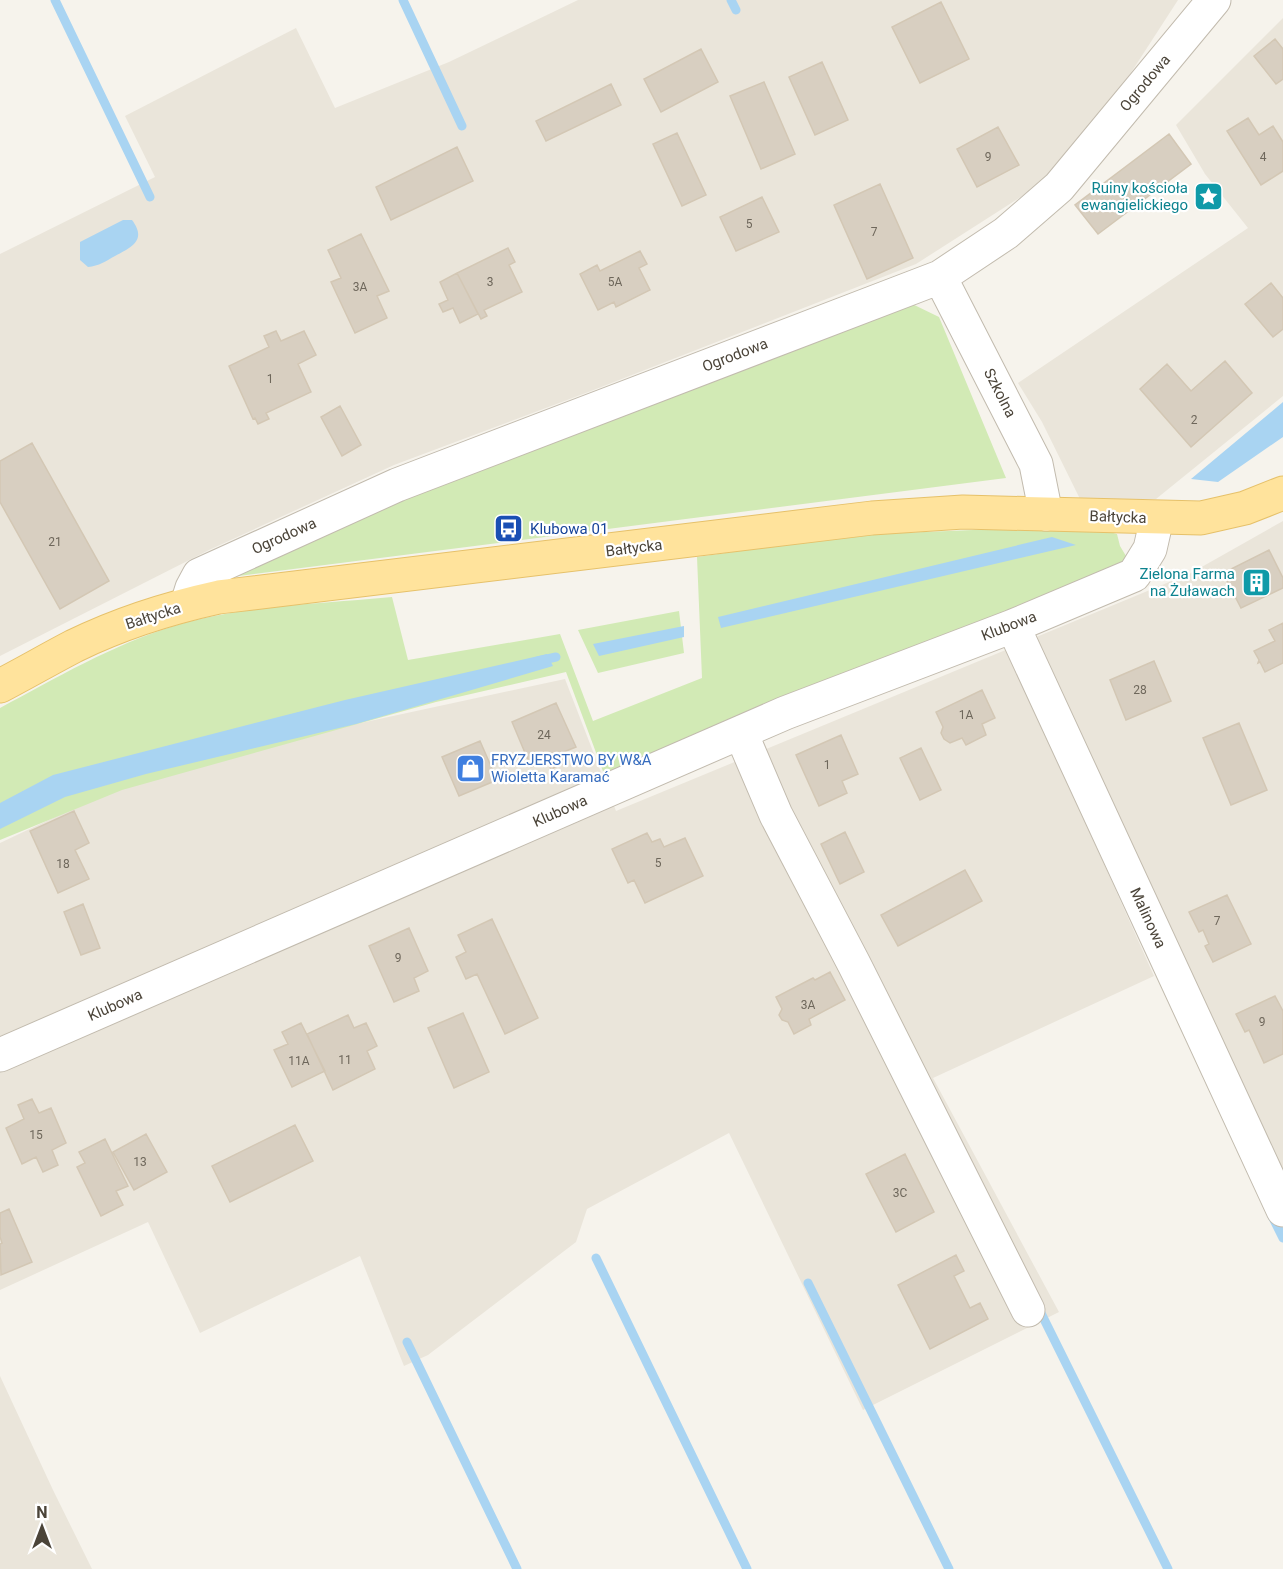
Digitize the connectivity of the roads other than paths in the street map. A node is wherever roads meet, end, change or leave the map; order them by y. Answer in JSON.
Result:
{"nodes":[{"id":1,"x":1214,"y":0,"type":"edge"},
{"id":2,"x":940,"y":277,"type":"junction"},
{"id":3,"x":1283,"y":493,"type":"edge"},
{"id":4,"x":1046,"y":514,"type":"junction"},
{"id":5,"x":1157,"y":518,"type":"junction"},
{"id":6,"x":187,"y":604,"type":"junction"},
{"id":7,"x":1012,"y":626,"type":"junction"},
{"id":8,"x":0,"y":686,"type":"edge"},
{"id":9,"x":741,"y":733,"type":"junction"},
{"id":10,"x":0,"y":1055,"type":"edge"},
{"id":11,"x":1283,"y":1210,"type":"edge"},
{"id":12,"x":1028,"y":1310,"type":"dead end"}],
"edges":[{"from":1,"to":2,"type":"street","name":"Ogrodowa"},
{"from":2,"to":4,"type":"street","name":"Szkolna"},
{"from":2,"to":6,"type":"street","name":"Ogrodowa"},
{"from":3,"to":5,"type":"main road","name":"Bałtycka"},
{"from":4,"to":5,"type":"main road","name":"Bałtycka"},
{"from":4,"to":6,"type":"main road","name":"Bałtycka"},
{"from":5,"to":7,"type":"street","name":"Klubowa"},
{"from":6,"to":8,"type":"main road","name":"Bałtycka"},
{"from":7,"to":9,"type":"street","name":"Klubowa"},
{"from":7,"to":11,"type":"street","name":"Malinowa"},
{"from":9,"to":10,"type":"street","name":"Klubowa"},
{"from":9,"to":12,"type":"street"}]}
